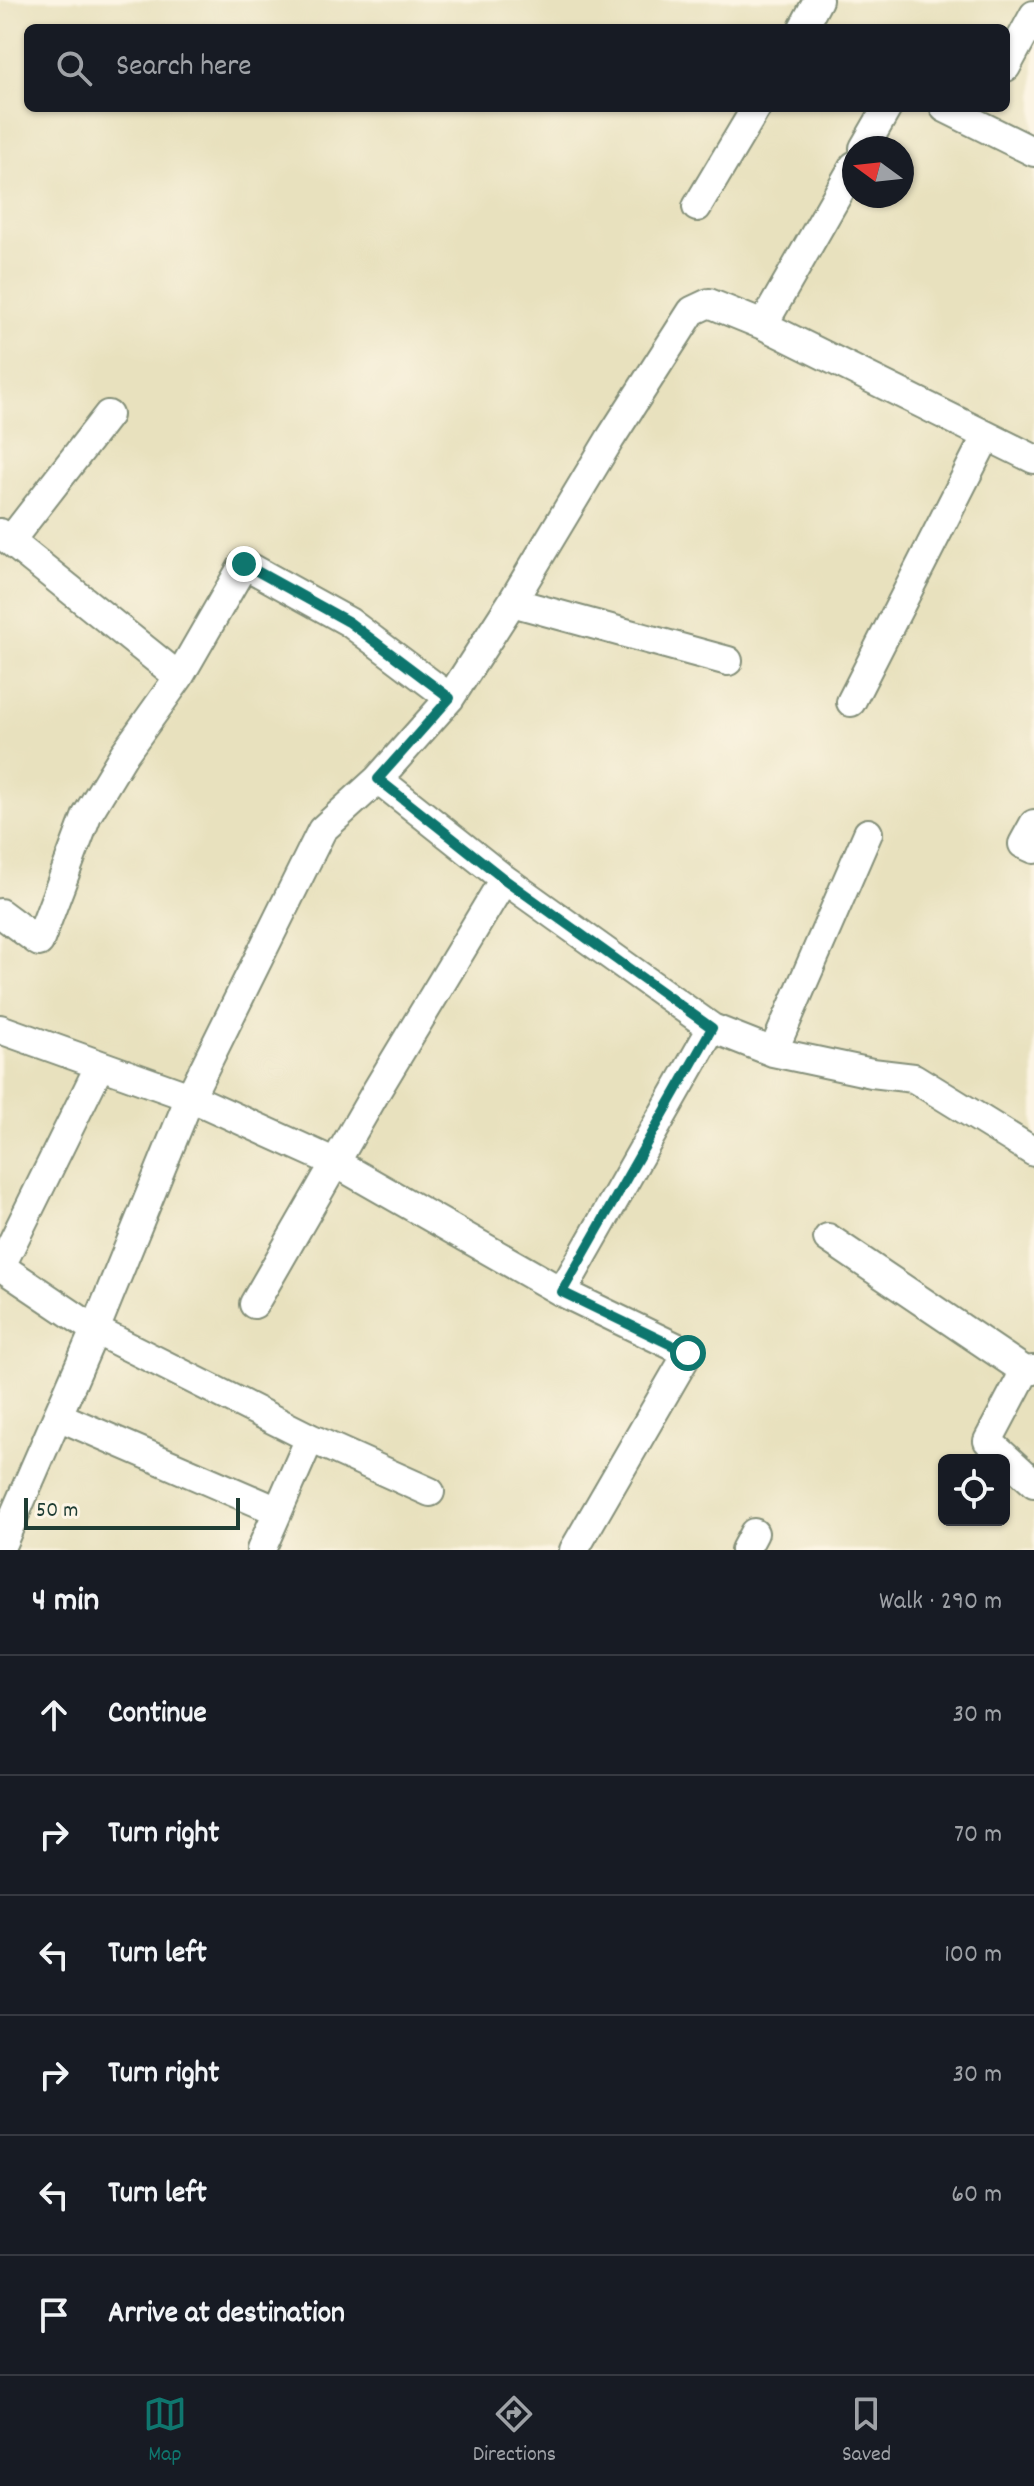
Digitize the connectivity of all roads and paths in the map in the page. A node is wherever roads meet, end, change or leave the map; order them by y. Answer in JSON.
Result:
{"nodes":[{"id":1,"x":818,"y":0,"type":"edge"},
{"id":2,"x":1034,"y":15,"type":"edge"},
{"id":3,"x":805,"y":24,"type":"edge"},
{"id":4,"x":1010,"y":60,"type":"edge"},
{"id":5,"x":754,"y":112,"type":"edge"},
{"id":6,"x":885,"y":112,"type":"edge"},
{"id":7,"x":980,"y":116,"type":"edge"},
{"id":8,"x":871,"y":136,"type":"edge"},
{"id":9,"x":1034,"y":152,"type":"edge"},
{"id":10,"x":842,"y":187,"type":"edge"},
{"id":11,"x":697,"y":207,"type":"dead end"},
{"id":12,"x":763,"y":325,"type":"junction"},
{"id":13,"x":108,"y":415,"type":"dead end"},
{"id":14,"x":986,"y":437,"type":"junction"},
{"id":15,"x":1032,"y":452,"type":"edge"},
{"id":16,"x":5,"y":537,"type":"edge"},
{"id":17,"x":512,"y":602,"type":"junction"},
{"id":18,"x":728,"y":661,"type":"dead end"},
{"id":19,"x":179,"y":677,"type":"junction"},
{"id":20,"x":450,"y":698,"type":"junction"},
{"id":21,"x":851,"y":702,"type":"dead end"},
{"id":22,"x":378,"y":779,"type":"junction"},
{"id":23,"x":1034,"y":824,"type":"edge"},
{"id":24,"x":868,"y":833,"type":"dead end"},
{"id":25,"x":1034,"y":849,"type":"edge"},
{"id":26,"x":504,"y":879,"type":"junction"},
{"id":27,"x":0,"y":913,"type":"edge"},
{"id":28,"x":712,"y":1028,"type":"junction"},
{"id":29,"x":0,"y":1029,"type":"edge"},
{"id":30,"x":773,"y":1052,"type":"junction"},
{"id":31,"x":100,"y":1065,"type":"junction"},
{"id":32,"x":190,"y":1097,"type":"junction"},
{"id":33,"x":1034,"y":1152,"type":"edge"},
{"id":34,"x":336,"y":1163,"type":"junction"},
{"id":35,"x":828,"y":1238,"type":"dead end"},
{"id":36,"x":1,"y":1268,"type":"edge"},
{"id":37,"x":562,"y":1292,"type":"junction"},
{"id":38,"x":254,"y":1304,"type":"dead end"},
{"id":39,"x":95,"y":1330,"type":"junction"},
{"id":40,"x":1029,"y":1370,"type":"edge"},
{"id":41,"x":58,"y":1416,"type":"junction"},
{"id":42,"x":310,"y":1438,"type":"junction"},
{"id":43,"x":1034,"y":1483,"type":"edge"},
{"id":44,"x":430,"y":1492,"type":"dead end"},
{"id":45,"x":278,"y":1511,"type":"junction"},
{"id":46,"x":0,"y":1548,"type":"edge"},
{"id":47,"x":261,"y":1550,"type":"edge"},
{"id":48,"x":574,"y":1550,"type":"edge"}],
"edges":[{"from":1,"to":3,"type":"street"},
{"from":2,"to":4,"type":"street"},
{"from":5,"to":11,"type":"street"},
{"from":6,"to":8,"type":"street"},
{"from":7,"to":9,"type":"street"},
{"from":10,"to":12,"type":"street"},
{"from":12,"to":14,"type":"street"},
{"from":12,"to":17,"type":"street"},
{"from":13,"to":16,"type":"street"},
{"from":14,"to":15,"type":"street"},
{"from":14,"to":21,"type":"street"},
{"from":16,"to":19,"type":"street"},
{"from":17,"to":18,"type":"street"},
{"from":17,"to":20,"type":"street"},
{"from":19,"to":20,"type":"street"},
{"from":19,"to":27,"type":"street"},
{"from":20,"to":22,"type":"street"},
{"from":22,"to":26,"type":"street"},
{"from":22,"to":32,"type":"street"},
{"from":23,"to":25,"type":"street"},
{"from":24,"to":30,"type":"street"},
{"from":26,"to":28,"type":"street"},
{"from":26,"to":34,"type":"street"},
{"from":28,"to":30,"type":"street"},
{"from":28,"to":37,"type":"street"},
{"from":29,"to":31,"type":"street"},
{"from":30,"to":33,"type":"street"},
{"from":31,"to":32,"type":"street"},
{"from":31,"to":36,"type":"street"},
{"from":32,"to":34,"type":"street"},
{"from":32,"to":39,"type":"street"},
{"from":34,"to":37,"type":"street"},
{"from":34,"to":38,"type":"street"},
{"from":35,"to":40,"type":"street"},
{"from":36,"to":39,"type":"street"},
{"from":37,"to":48,"type":"street"},
{"from":39,"to":41,"type":"street"},
{"from":39,"to":42,"type":"street"},
{"from":40,"to":43,"type":"street"},
{"from":41,"to":45,"type":"street"},
{"from":41,"to":46,"type":"street"},
{"from":42,"to":44,"type":"street"},
{"from":42,"to":45,"type":"street"},
{"from":45,"to":47,"type":"street"}]}
